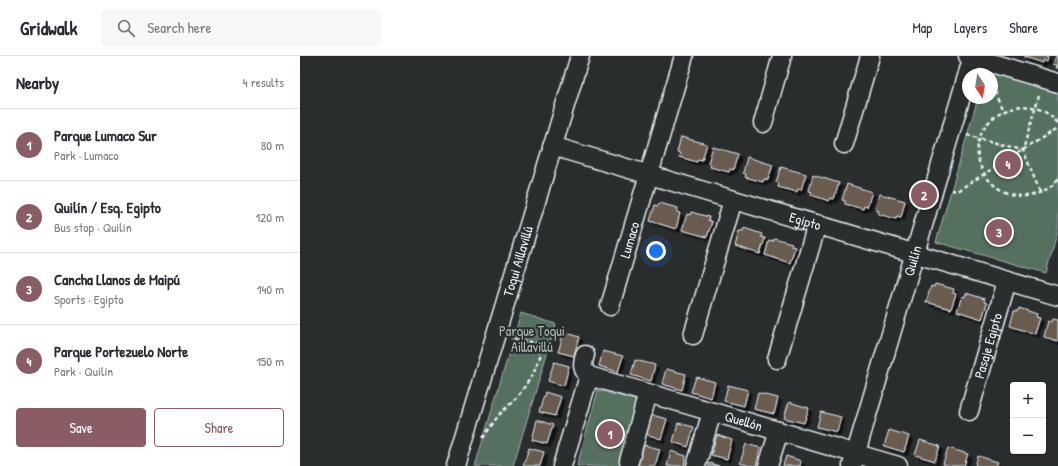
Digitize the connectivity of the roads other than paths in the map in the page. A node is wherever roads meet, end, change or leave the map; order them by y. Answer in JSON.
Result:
{"nodes":[{"id":1,"x":580,"y":56,"type":"edge"},
{"id":2,"x":684,"y":56,"type":"edge"},
{"id":3,"x":782,"y":56,"type":"edge"},
{"id":4,"x":870,"y":56,"type":"edge"},
{"id":5,"x":971,"y":57,"type":"edge"},
{"id":6,"x":1051,"y":81,"type":"edge"},
{"id":7,"x":763,"y":123,"type":"dead end"},
{"id":8,"x":844,"y":144,"type":"dead end"},
{"id":9,"x":552,"y":146,"type":"junction"},
{"id":10,"x":649,"y":175,"type":"junction"},
{"id":11,"x":734,"y":200,"type":"junction"},
{"id":12,"x":817,"y":224,"type":"junction"},
{"id":13,"x":915,"y":253,"type":"junction"},
{"id":14,"x":1007,"y":281,"type":"junction"},
{"id":15,"x":1058,"y":296,"type":"edge"},
{"id":16,"x":610,"y":306,"type":"dead end"},
{"id":17,"x":693,"y":335,"type":"dead end"},
{"id":18,"x":585,"y":355,"type":"dead end"},
{"id":19,"x":777,"y":358,"type":"dead end"},
{"id":20,"x":589,"y":376,"type":"junction"},
{"id":21,"x":648,"y":394,"type":"junction"},
{"id":22,"x":969,"y":411,"type":"dead end"},
{"id":23,"x":712,"y":412,"type":"junction"},
{"id":24,"x":779,"y":431,"type":"junction"},
{"id":25,"x":854,"y":460,"type":"edge"},
{"id":26,"x":629,"y":461,"type":"dead end"},
{"id":27,"x":456,"y":466,"type":"edge"},
{"id":28,"x":562,"y":466,"type":"edge"},
{"id":29,"x":696,"y":466,"type":"edge"},
{"id":30,"x":768,"y":466,"type":"edge"},
{"id":31,"x":898,"y":466,"type":"edge"}],
"edges":[{"from":1,"to":9,"type":"street","name":"Toqui Aillavillú"},
{"from":2,"to":10,"type":"street","name":"Lumaco"},
{"from":3,"to":7,"type":"street"},
{"from":4,"to":8,"type":"street"},
{"from":5,"to":6,"type":"street"},
{"from":5,"to":13,"type":"street","name":"Quilín"},
{"from":9,"to":10,"type":"street","name":"Egipto"},
{"from":9,"to":27,"type":"street","name":"Toqui Aillavillú"},
{"from":10,"to":11,"type":"street","name":"Egipto"},
{"from":10,"to":16,"type":"street","name":"Lumaco"},
{"from":11,"to":12,"type":"street","name":"Egipto"},
{"from":11,"to":17,"type":"street"},
{"from":12,"to":13,"type":"street","name":"Egipto"},
{"from":12,"to":19,"type":"street"},
{"from":13,"to":14,"type":"street","name":"Egipto"},
{"from":13,"to":25,"type":"street","name":"Quilín"},
{"from":14,"to":15,"type":"street","name":"Egipto"},
{"from":14,"to":22,"type":"street","name":"Pasaje Egipto"},
{"from":18,"to":20,"type":"street"},
{"from":20,"to":21,"type":"street","name":"Quellón"},
{"from":20,"to":28,"type":"street"},
{"from":21,"to":23,"type":"street","name":"Quellón"},
{"from":21,"to":26,"type":"street"},
{"from":23,"to":24,"type":"street","name":"Quellón"},
{"from":23,"to":29,"type":"street"},
{"from":24,"to":25,"type":"street","name":"Quellón"},
{"from":24,"to":30,"type":"street"},
{"from":25,"to":31,"type":"street","name":"Quellón"}]}
